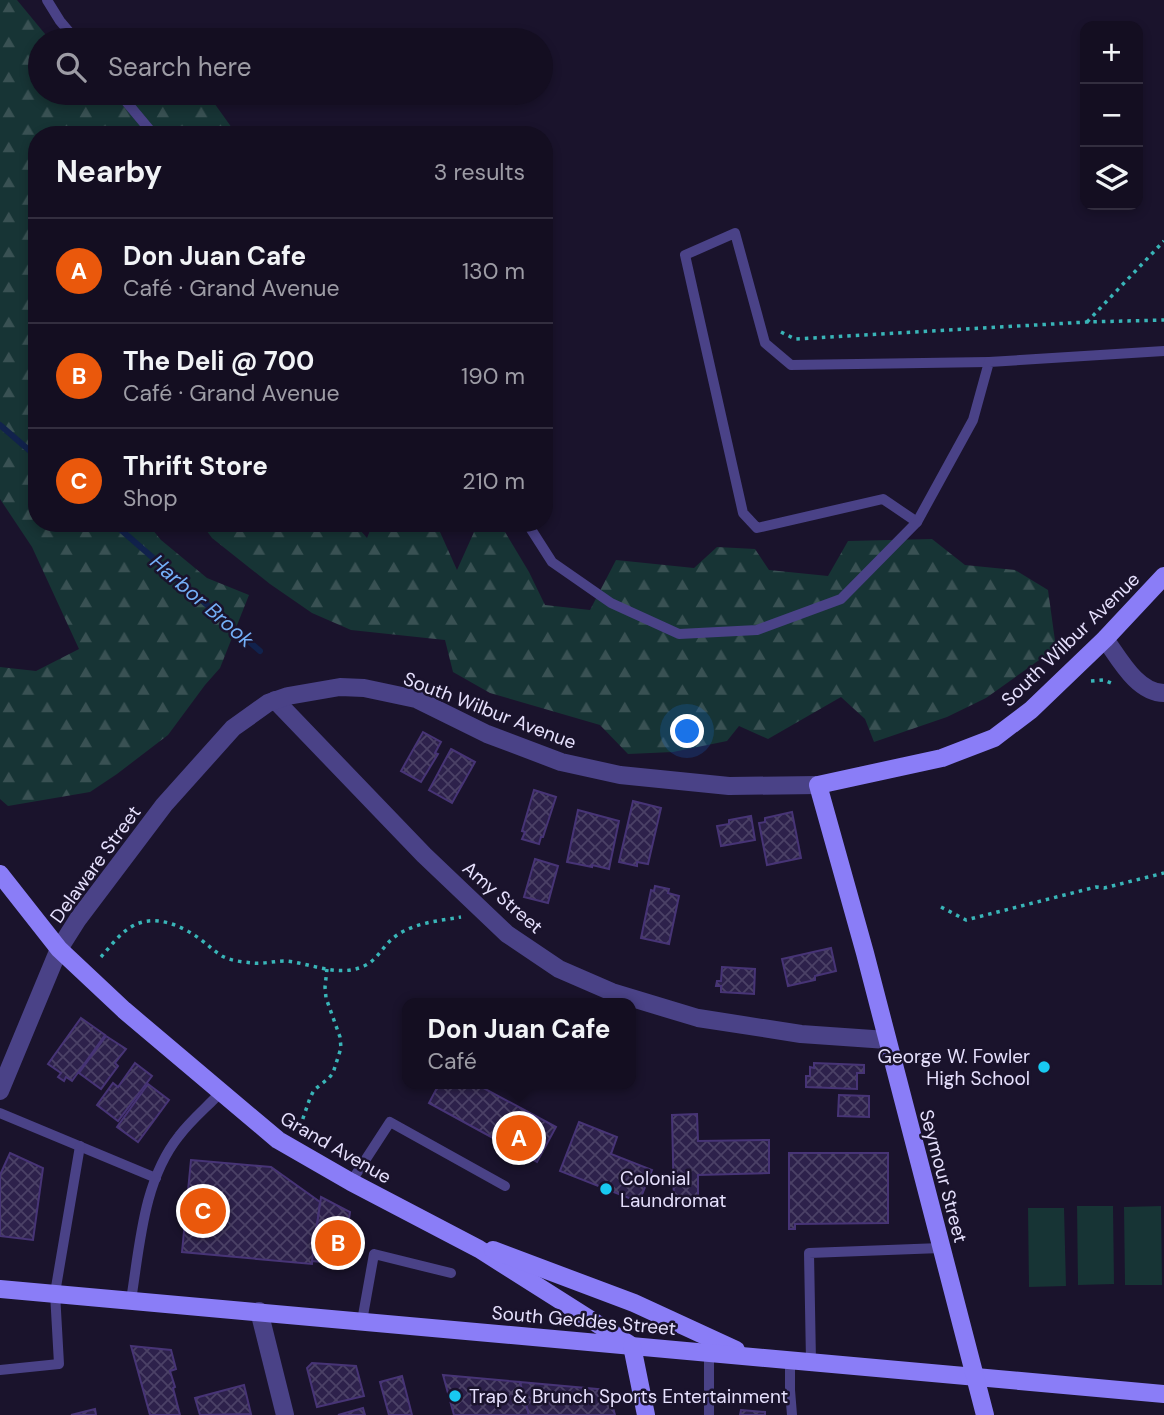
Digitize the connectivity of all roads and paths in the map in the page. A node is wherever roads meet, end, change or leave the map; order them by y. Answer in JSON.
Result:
{"nodes":[{"id":1,"x":47,"y":0,"type":"edge"},
{"id":2,"x":66,"y":28,"type":"edge"},
{"id":3,"x":129,"y":105,"type":"edge"},
{"id":4,"x":146,"y":126,"type":"edge"},
{"id":5,"x":1164,"y":241,"type":"edge"},
{"id":6,"x":1164,"y":320,"type":"edge"},
{"id":7,"x":1087,"y":322,"type":"junction"},
{"id":8,"x":782,"y":332,"type":"dead end"},
{"id":9,"x":1164,"y":351,"type":"edge"},
{"id":10,"x":989,"y":362,"type":"junction"},
{"id":11,"x":917,"y":522,"type":"junction"},
{"id":12,"x":533,"y":532,"type":"edge"},
{"id":13,"x":1164,"y":576,"type":"edge"},
{"id":14,"x":1105,"y":639,"type":"junction"},
{"id":15,"x":1164,"y":693,"type":"edge"},
{"id":16,"x":275,"y":700,"type":"junction"},
{"id":17,"x":818,"y":785,"type":"junction"},
{"id":18,"x":1164,"y":873,"type":"edge"},
{"id":19,"x":0,"y":874,"type":"edge"},
{"id":20,"x":941,"y":907,"type":"dead end"},
{"id":21,"x":461,"y":917,"type":"dead end"},
{"id":22,"x":60,"y":949,"type":"junction"},
{"id":23,"x":101,"y":957,"type":"dead end"},
{"id":24,"x":327,"y":969,"type":"junction"},
{"id":25,"x":632,"y":998,"type":"edge"},
{"id":26,"x":636,"y":999,"type":"edge"},
{"id":27,"x":887,"y":1040,"type":"junction"},
{"id":28,"x":0,"y":1091,"type":"edge"},
{"id":29,"x":220,"y":1093,"type":"junction"},
{"id":30,"x":0,"y":1113,"type":"edge"},
{"id":31,"x":300,"y":1127,"type":"dead end"},
{"id":32,"x":80,"y":1146,"type":"junction"},
{"id":33,"x":156,"y":1178,"type":"junction"},
{"id":34,"x":351,"y":1182,"type":"junction"},
{"id":35,"x":505,"y":1186,"type":"dead end"},
{"id":36,"x":941,"y":1248,"type":"junction"},
{"id":37,"x":479,"y":1249,"type":"junction"},
{"id":38,"x":451,"y":1273,"type":"dead end"},
{"id":39,"x":0,"y":1289,"type":"edge"},
{"id":40,"x":55,"y":1293,"type":"junction"},
{"id":41,"x":131,"y":1300,"type":"junction"},
{"id":42,"x":259,"y":1311,"type":"junction"},
{"id":43,"x":362,"y":1321,"type":"junction"},
{"id":44,"x":632,"y":1346,"type":"junction"},
{"id":45,"x":709,"y":1352,"type":"junction"},
{"id":46,"x":748,"y":1355,"type":"junction"},
{"id":47,"x":790,"y":1359,"type":"junction"},
{"id":48,"x":811,"y":1361,"type":"junction"},
{"id":49,"x":0,"y":1370,"type":"edge"},
{"id":50,"x":975,"y":1377,"type":"junction"},
{"id":51,"x":1164,"y":1394,"type":"edge"},
{"id":52,"x":285,"y":1415,"type":"edge"},
{"id":53,"x":646,"y":1415,"type":"edge"},
{"id":54,"x":709,"y":1415,"type":"edge"},
{"id":55,"x":792,"y":1415,"type":"edge"},
{"id":56,"x":985,"y":1415,"type":"edge"}],
"edges":[{"from":1,"to":2,"type":"lane"},
{"from":3,"to":4,"type":"lane"},
{"from":5,"to":7,"type":"path"},
{"from":6,"to":7,"type":"path"},
{"from":7,"to":8,"type":"path"},
{"from":9,"to":10,"type":"lane"},
{"from":10,"to":11,"type":"lane"},
{"from":10,"to":11,"type":"lane"},
{"from":11,"to":12,"type":"lane"},
{"from":13,"to":14,"type":"street","name":"South Wilbur Avenue"},
{"from":14,"to":15,"type":"street"},
{"from":14,"to":17,"type":"street","name":"South Wilbur Avenue"},
{"from":16,"to":17,"type":"street","name":"South Wilbur Avenue"},
{"from":16,"to":22,"type":"street","name":"Delaware Street"},
{"from":16,"to":25,"type":"street","name":"Amy Street"},
{"from":17,"to":27,"type":"street","name":"Seymour Street"},
{"from":18,"to":20,"type":"path"},
{"from":19,"to":22,"type":"street","name":"Grand Avenue"},
{"from":21,"to":24,"type":"path"},
{"from":22,"to":28,"type":"street","name":"Delaware Street"},
{"from":22,"to":29,"type":"street","name":"Grand Avenue"},
{"from":23,"to":24,"type":"path"},
{"from":24,"to":31,"type":"path"},
{"from":26,"to":27,"type":"street","name":"Amy Street"},
{"from":27,"to":36,"type":"street","name":"Seymour Street"},
{"from":29,"to":33,"type":"lane"},
{"from":29,"to":34,"type":"street","name":"Grand Avenue"},
{"from":30,"to":32,"type":"lane"},
{"from":32,"to":33,"type":"lane"},
{"from":32,"to":40,"type":"lane"},
{"from":33,"to":41,"type":"lane"},
{"from":34,"to":35,"type":"lane"},
{"from":34,"to":37,"type":"street","name":"Grand Avenue"},
{"from":36,"to":48,"type":"lane"},
{"from":36,"to":50,"type":"street","name":"Seymour Street"},
{"from":37,"to":44,"type":"street","name":"Grand Avenue"},
{"from":37,"to":46,"type":"street"},
{"from":38,"to":43,"type":"lane"},
{"from":39,"to":40,"type":"street","name":"South Geddes Street"},
{"from":40,"to":41,"type":"street","name":"South Geddes Street"},
{"from":40,"to":49,"type":"lane"},
{"from":41,"to":42,"type":"street","name":"South Geddes Street"},
{"from":42,"to":43,"type":"street","name":"South Geddes Street"},
{"from":42,"to":52,"type":"street"},
{"from":43,"to":44,"type":"street","name":"South Geddes Street"},
{"from":44,"to":45,"type":"street","name":"South Geddes Street"},
{"from":44,"to":53,"type":"street"},
{"from":45,"to":46,"type":"street","name":"South Geddes Street"},
{"from":45,"to":54,"type":"lane"},
{"from":46,"to":47,"type":"street","name":"South Geddes Street"},
{"from":47,"to":48,"type":"street","name":"South Geddes Street"},
{"from":47,"to":55,"type":"lane"},
{"from":48,"to":50,"type":"street","name":"South Geddes Street"},
{"from":50,"to":51,"type":"street","name":"South Geddes Street"},
{"from":50,"to":56,"type":"street","name":"Seymour Street"}]}
